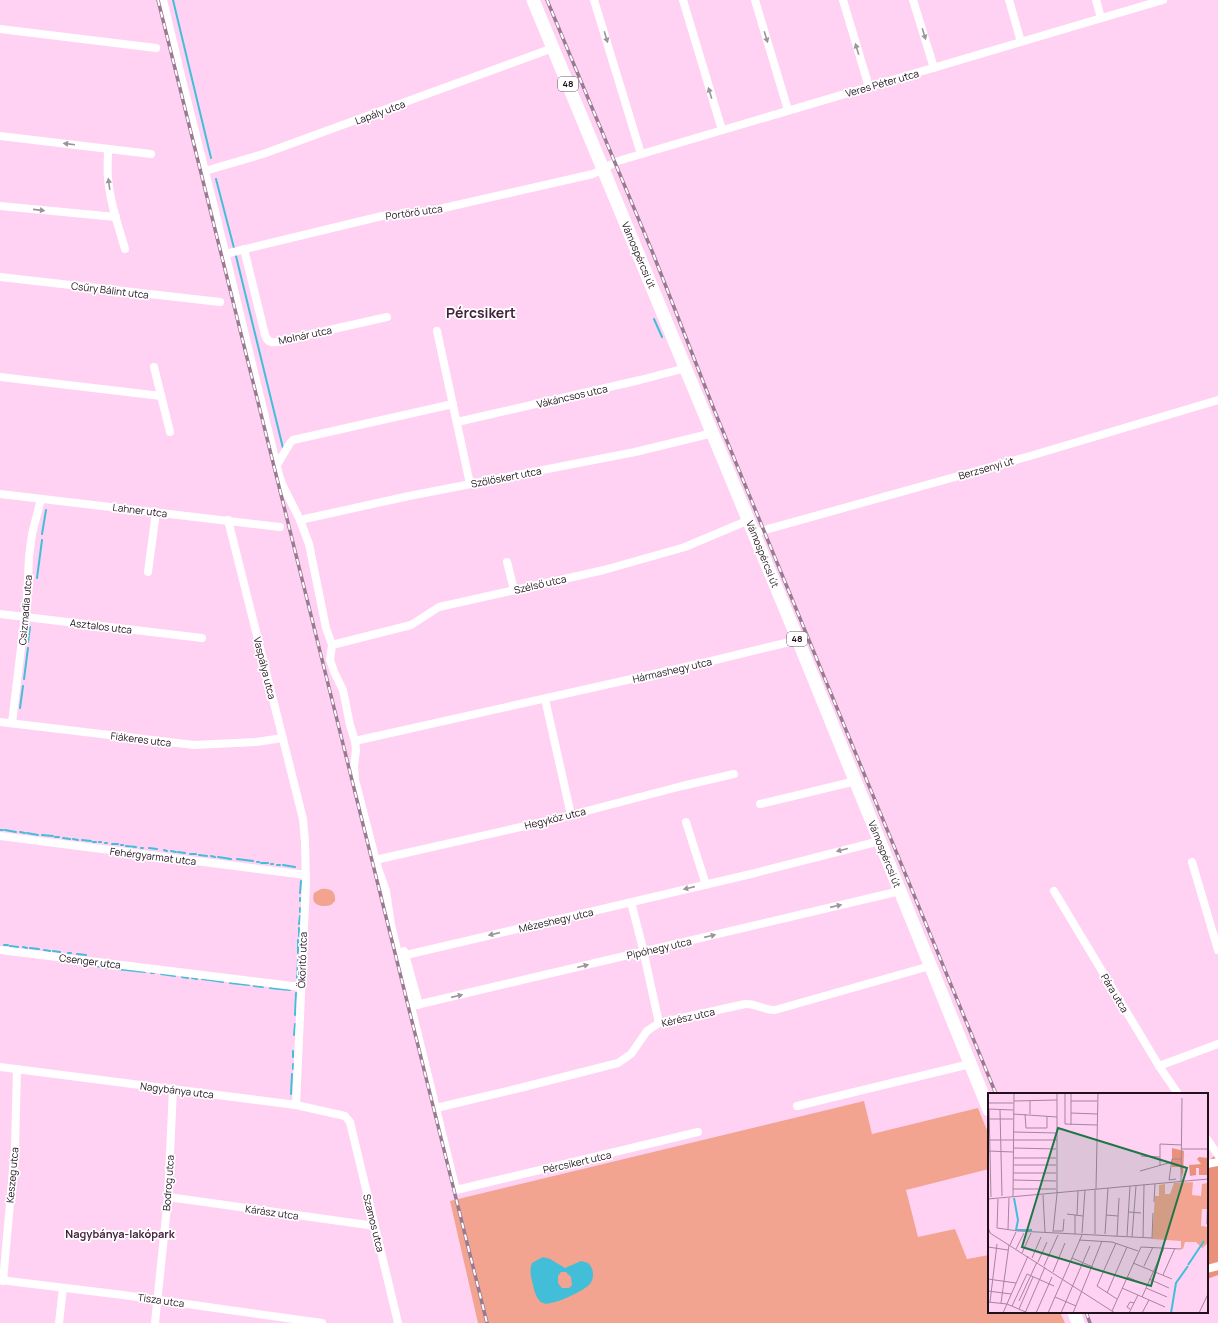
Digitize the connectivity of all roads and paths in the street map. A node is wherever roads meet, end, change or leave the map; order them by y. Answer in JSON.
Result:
{"nodes":[{"id":1,"x":163,"y":0,"type":"edge"},
{"id":2,"x":533,"y":0,"type":"edge"},
{"id":3,"x":594,"y":0,"type":"edge"},
{"id":4,"x":682,"y":0,"type":"edge"},
{"id":5,"x":755,"y":0,"type":"edge"},
{"id":6,"x":843,"y":0,"type":"edge"},
{"id":7,"x":913,"y":0,"type":"edge"},
{"id":8,"x":1009,"y":0,"type":"edge"},
{"id":9,"x":1096,"y":0,"type":"edge"},
{"id":10,"x":1163,"y":0,"type":"edge"},
{"id":11,"x":1101,"y":18,"type":"junction"},
{"id":12,"x":0,"y":29,"type":"edge"},
{"id":13,"x":1021,"y":42,"type":"junction"},
{"id":14,"x":156,"y":48,"type":"dead end"},
{"id":15,"x":553,"y":48,"type":"junction"},
{"id":16,"x":934,"y":68,"type":"junction"},
{"id":17,"x":869,"y":87,"type":"junction"},
{"id":18,"x":788,"y":110,"type":"junction"},
{"id":19,"x":722,"y":130,"type":"junction"},
{"id":20,"x":0,"y":136,"type":"edge"},
{"id":21,"x":108,"y":149,"type":"junction"},
{"id":22,"x":151,"y":154,"type":"dead end"},
{"id":23,"x":641,"y":154,"type":"junction"},
{"id":24,"x":602,"y":169,"type":"junction"},
{"id":25,"x":205,"y":172,"type":"junction"},
{"id":26,"x":0,"y":206,"type":"edge"},
{"id":27,"x":116,"y":217,"type":"junction"},
{"id":28,"x":125,"y":249,"type":"dead end"},
{"id":29,"x":244,"y":250,"type":"junction"},
{"id":30,"x":225,"y":254,"type":"junction"},
{"id":31,"x":0,"y":277,"type":"edge"},
{"id":32,"x":220,"y":302,"type":"dead end"},
{"id":33,"x":387,"y":317,"type":"dead end"},
{"id":34,"x":437,"y":331,"type":"dead end"},
{"id":35,"x":154,"y":367,"type":"dead end"},
{"id":36,"x":686,"y":368,"type":"junction"},
{"id":37,"x":0,"y":377,"type":"edge"},
{"id":38,"x":161,"y":396,"type":"junction"},
{"id":39,"x":1218,"y":400,"type":"edge"},
{"id":40,"x":453,"y":404,"type":"junction"},
{"id":41,"x":457,"y":422,"type":"junction"},
{"id":42,"x":170,"y":432,"type":"dead end"},
{"id":43,"x":713,"y":433,"type":"junction"},
{"id":44,"x":277,"y":465,"type":"junction"},
{"id":45,"x":470,"y":484,"type":"junction"},
{"id":46,"x":0,"y":494,"type":"edge"},
{"id":47,"x":41,"y":499,"type":"junction"},
{"id":48,"x":156,"y":512,"type":"junction"},
{"id":49,"x":228,"y":520,"type":"junction"},
{"id":50,"x":300,"y":520,"type":"junction"},
{"id":51,"x":749,"y":520,"type":"junction"},
{"id":52,"x":280,"y":526,"type":"dead end"},
{"id":53,"x":754,"y":533,"type":"junction"},
{"id":54,"x":508,"y":562,"type":"dead end"},
{"id":55,"x":148,"y":572,"type":"dead end"},
{"id":56,"x":514,"y":590,"type":"junction"},
{"id":57,"x":0,"y":614,"type":"edge"},
{"id":58,"x":25,"y":617,"type":"junction"},
{"id":59,"x":202,"y":638,"type":"dead end"},
{"id":60,"x":798,"y":640,"type":"junction"},
{"id":61,"x":332,"y":645,"type":"junction"},
{"id":62,"x":545,"y":699,"type":"junction"},
{"id":63,"x":0,"y":722,"type":"edge"},
{"id":64,"x":12,"y":723,"type":"junction"},
{"id":65,"x":283,"y":738,"type":"junction"},
{"id":66,"x":355,"y":741,"type":"junction"},
{"id":67,"x":734,"y":774,"type":"dead end"},
{"id":68,"x":856,"y":781,"type":"junction"},
{"id":69,"x":760,"y":804,"type":"dead end"},
{"id":70,"x":302,"y":815,"type":"joint"},
{"id":71,"x":571,"y":815,"type":"junction"},
{"id":72,"x":686,"y":822,"type":"dead end"},
{"id":73,"x":0,"y":836,"type":"edge"},
{"id":74,"x":880,"y":841,"type":"junction"},
{"id":75,"x":375,"y":860,"type":"junction"},
{"id":76,"x":1192,"y":862,"type":"dead end"},
{"id":77,"x":306,"y":875,"type":"junction"},
{"id":78,"x":706,"y":884,"type":"junction"},
{"id":79,"x":900,"y":891,"type":"junction"},
{"id":80,"x":1054,"y":891,"type":"dead end"},
{"id":81,"x":631,"y":902,"type":"junction"},
{"id":82,"x":395,"y":940,"type":"junction"},
{"id":83,"x":0,"y":950,"type":"edge"},
{"id":84,"x":1218,"y":950,"type":"edge"},
{"id":85,"x":643,"y":952,"type":"junction"},
{"id":86,"x":406,"y":955,"type":"junction"},
{"id":87,"x":930,"y":966,"type":"junction"},
{"id":88,"x":301,"y":987,"type":"junction"},
{"id":89,"x":415,"y":1006,"type":"junction"},
{"id":90,"x":659,"y":1024,"type":"junction"},
{"id":91,"x":1218,"y":1044,"type":"edge"},
{"id":92,"x":970,"y":1064,"type":"junction"},
{"id":93,"x":1159,"y":1066,"type":"junction"},
{"id":94,"x":0,"y":1067,"type":"edge"},
{"id":95,"x":17,"y":1069,"type":"junction"},
{"id":96,"x":173,"y":1089,"type":"junction"},
{"id":97,"x":1177,"y":1093,"type":"edge"},
{"id":98,"x":296,"y":1105,"type":"junction"},
{"id":99,"x":797,"y":1106,"type":"dead end"},
{"id":100,"x":436,"y":1108,"type":"junction"},
{"id":101,"x":988,"y":1108,"type":"edge"},
{"id":102,"x":350,"y":1122,"type":"joint"},
{"id":103,"x":698,"y":1132,"type":"dead end"},
{"id":104,"x":1208,"y":1140,"type":"edge"},
{"id":105,"x":1218,"y":1155,"type":"edge"},
{"id":106,"x":1218,"y":1162,"type":"edge"},
{"id":107,"x":1208,"y":1164,"type":"edge"},
{"id":108,"x":168,"y":1197,"type":"junction"},
{"id":109,"x":375,"y":1226,"type":"junction"},
{"id":110,"x":1218,"y":1266,"type":"edge"},
{"id":111,"x":1208,"y":1269,"type":"edge"},
{"id":112,"x":2,"y":1280,"type":"edge"},
{"id":113,"x":63,"y":1288,"type":"junction"},
{"id":114,"x":157,"y":1300,"type":"junction"},
{"id":115,"x":1074,"y":1313,"type":"edge"},
{"id":116,"x":59,"y":1323,"type":"edge"},
{"id":117,"x":154,"y":1323,"type":"edge"},
{"id":118,"x":322,"y":1323,"type":"edge"},
{"id":119,"x":398,"y":1323,"type":"edge"},
{"id":120,"x":1078,"y":1323,"type":"edge"}],
"edges":[{"from":1,"to":25,"type":"street"},
{"from":2,"to":15,"type":"main road","name":"Vámospércsi út","number":"48"},
{"from":3,"to":23,"type":"street","one_way":true},
{"from":19,"to":4,"type":"street","one_way":true},
{"from":5,"to":18,"type":"street","one_way":true},
{"from":17,"to":6,"type":"street","one_way":true},
{"from":7,"to":16,"type":"street","one_way":true},
{"from":8,"to":13,"type":"street"},
{"from":9,"to":11,"type":"street"},
{"from":10,"to":11,"type":"street","name":"Veres Péter utca"},
{"from":11,"to":13,"type":"street","name":"Veres Péter utca"},
{"from":12,"to":14,"type":"street"},
{"from":13,"to":16,"type":"street","name":"Veres Péter utca"},
{"from":15,"to":24,"type":"main road","name":"Vámospércsi út","number":"48"},
{"from":15,"to":25,"type":"street","name":"Lapály utca"},
{"from":16,"to":17,"type":"street","name":"Veres Péter utca"},
{"from":17,"to":18,"type":"street","name":"Veres Péter utca"},
{"from":18,"to":19,"type":"street","name":"Veres Péter utca"},
{"from":19,"to":23,"type":"street","name":"Veres Péter utca"},
{"from":21,"to":20,"type":"street","one_way":true},
{"from":21,"to":22,"type":"street"},
{"from":27,"to":21,"type":"street","one_way":true},
{"from":23,"to":24,"type":"street","name":"Veres Péter utca"},
{"from":24,"to":29,"type":"street","name":"Portörő utca"},
{"from":24,"to":36,"type":"main road","name":"Vámospércsi út","number":"48"},
{"from":25,"to":30,"type":"street"},
{"from":26,"to":27,"type":"street","one_way":true},
{"from":27,"to":28,"type":"street"},
{"from":29,"to":30,"type":"street","name":"Portörő utca"},
{"from":29,"to":33,"type":"street","name":"Molnár utca"},
{"from":30,"to":44,"type":"street"},
{"from":31,"to":32,"type":"street","name":"Csűry Bálint utca"},
{"from":34,"to":40,"type":"street"},
{"from":35,"to":38,"type":"street"},
{"from":36,"to":41,"type":"street","name":"Vákáncsos utca"},
{"from":36,"to":43,"type":"main road","name":"Vámospércsi út","number":"48"},
{"from":37,"to":38,"type":"street"},
{"from":38,"to":42,"type":"street"},
{"from":39,"to":53,"type":"street","name":"Berzsenyi út"},
{"from":40,"to":41,"type":"street"},
{"from":40,"to":44,"type":"street"},
{"from":41,"to":45,"type":"street"},
{"from":43,"to":45,"type":"street","name":"Szőlőskert utca"},
{"from":43,"to":51,"type":"main road","name":"Vámospércsi út","number":"48"},
{"from":44,"to":50,"type":"street"},
{"from":45,"to":50,"type":"street","name":"Szőlőskert utca"},
{"from":46,"to":47,"type":"street","name":"Lahner utca"},
{"from":47,"to":48,"type":"street","name":"Lahner utca"},
{"from":47,"to":58,"type":"street","name":"Csizmadia utca"},
{"from":48,"to":49,"type":"street","name":"Lahner utca"},
{"from":48,"to":55,"type":"street"},
{"from":49,"to":52,"type":"street","name":"Lahner utca"},
{"from":49,"to":65,"type":"street","name":"Vaspálya utca"},
{"from":50,"to":61,"type":"street"},
{"from":51,"to":53,"type":"main road","name":"Vámospércsi út","number":"48"},
{"from":51,"to":56,"type":"street","name":"Szélső utca"},
{"from":53,"to":60,"type":"main road","name":"Vámospércsi út","number":"48"},
{"from":54,"to":56,"type":"street"},
{"from":56,"to":61,"type":"street","name":"Szélső utca"},
{"from":57,"to":58,"type":"street","name":"Asztalos utca"},
{"from":58,"to":59,"type":"street","name":"Asztalos utca"},
{"from":58,"to":64,"type":"street","name":"Csizmadia utca"},
{"from":60,"to":62,"type":"street","name":"Hármashegy utca"},
{"from":60,"to":68,"type":"main road","name":"Vámospércsi út","number":"48"},
{"from":61,"to":66,"type":"street"},
{"from":62,"to":66,"type":"street","name":"Hármashegy utca"},
{"from":62,"to":71,"type":"street"},
{"from":63,"to":64,"type":"street","name":"Fiákeres utca"},
{"from":64,"to":65,"type":"street","name":"Fiákeres utca"},
{"from":65,"to":70,"type":"street","name":"Vaspálya utca"},
{"from":66,"to":75,"type":"street"},
{"from":67,"to":71,"type":"street","name":"Hegyköz utca"},
{"from":68,"to":69,"type":"street"},
{"from":68,"to":74,"type":"main road","name":"Vámospércsi út","number":"48"},
{"from":70,"to":77,"type":"street","name":"Ököritó utca"},
{"from":71,"to":75,"type":"street","name":"Hegyköz utca"},
{"from":72,"to":78,"type":"street"},
{"from":73,"to":77,"type":"street","name":"Fehérgyarmat utca"},
{"from":74,"to":78,"type":"street","name":"Mézeshegy utca","one_way":true},
{"from":74,"to":79,"type":"main road","name":"Vámospércsi út","number":"48"},
{"from":75,"to":82,"type":"street"},
{"from":76,"to":84,"type":"street"},
{"from":77,"to":88,"type":"street","name":"Ököritó utca"},
{"from":78,"to":81,"type":"street","name":"Mézeshegy utca","one_way":true},
{"from":85,"to":79,"type":"street","name":"Pipóhegy utca","one_way":true},
{"from":79,"to":87,"type":"main road","name":"Vámospércsi út","number":"48"},
{"from":80,"to":93,"type":"street","name":"Pára utca"},
{"from":81,"to":85,"type":"street"},
{"from":81,"to":86,"type":"street","name":"Mézeshegy utca","one_way":true},
{"from":82,"to":86,"type":"street"},
{"from":82,"to":89,"type":"street"},
{"from":83,"to":88,"type":"street","name":"Csenger utca"},
{"from":89,"to":85,"type":"street","name":"Pipóhegy utca","one_way":true},
{"from":85,"to":90,"type":"street"},
{"from":86,"to":89,"type":"street"},
{"from":87,"to":90,"type":"street","name":"Kérész utca"},
{"from":87,"to":92,"type":"main road","name":"Vámospércsi út","number":"48"},
{"from":88,"to":98,"type":"street","name":"Ököritó utca"},
{"from":89,"to":100,"type":"street"},
{"from":90,"to":100,"type":"street","name":"Kérész utca"},
{"from":91,"to":93,"type":"street"},
{"from":92,"to":99,"type":"street"},
{"from":92,"to":101,"type":"main road","name":"Vámospércsi út","number":"48"},
{"from":93,"to":97,"type":"street","name":"Pára utca"},
{"from":94,"to":95,"type":"street","name":"Nagybánya utca"},
{"from":95,"to":96,"type":"street","name":"Nagybánya utca"},
{"from":95,"to":112,"type":"street","name":"Keszeg utca"},
{"from":96,"to":98,"type":"street","name":"Nagybánya utca"},
{"from":96,"to":108,"type":"street","name":"Bodrog utca"},
{"from":98,"to":102,"type":"street","name":"Nagybánya utca"},
{"from":100,"to":103,"type":"street","name":"Pércsikert utca"},
{"from":102,"to":109,"type":"street","name":"Szamos utca"},
{"from":104,"to":105,"type":"street"},
{"from":106,"to":107,"type":"street"},
{"from":108,"to":109,"type":"street","name":"Kárász utca"},
{"from":108,"to":114,"type":"street","name":"Bodrog utca"},
{"from":109,"to":119,"type":"street","name":"Szamos utca"},
{"from":110,"to":111,"type":"street"},
{"from":112,"to":113,"type":"street","name":"Tisza utca"},
{"from":113,"to":114,"type":"street","name":"Tisza utca"},
{"from":113,"to":116,"type":"street"},
{"from":114,"to":117,"type":"street","name":"Bodrog utca"},
{"from":114,"to":118,"type":"street","name":"Tisza utca"},
{"from":115,"to":120,"type":"main road"}]}
